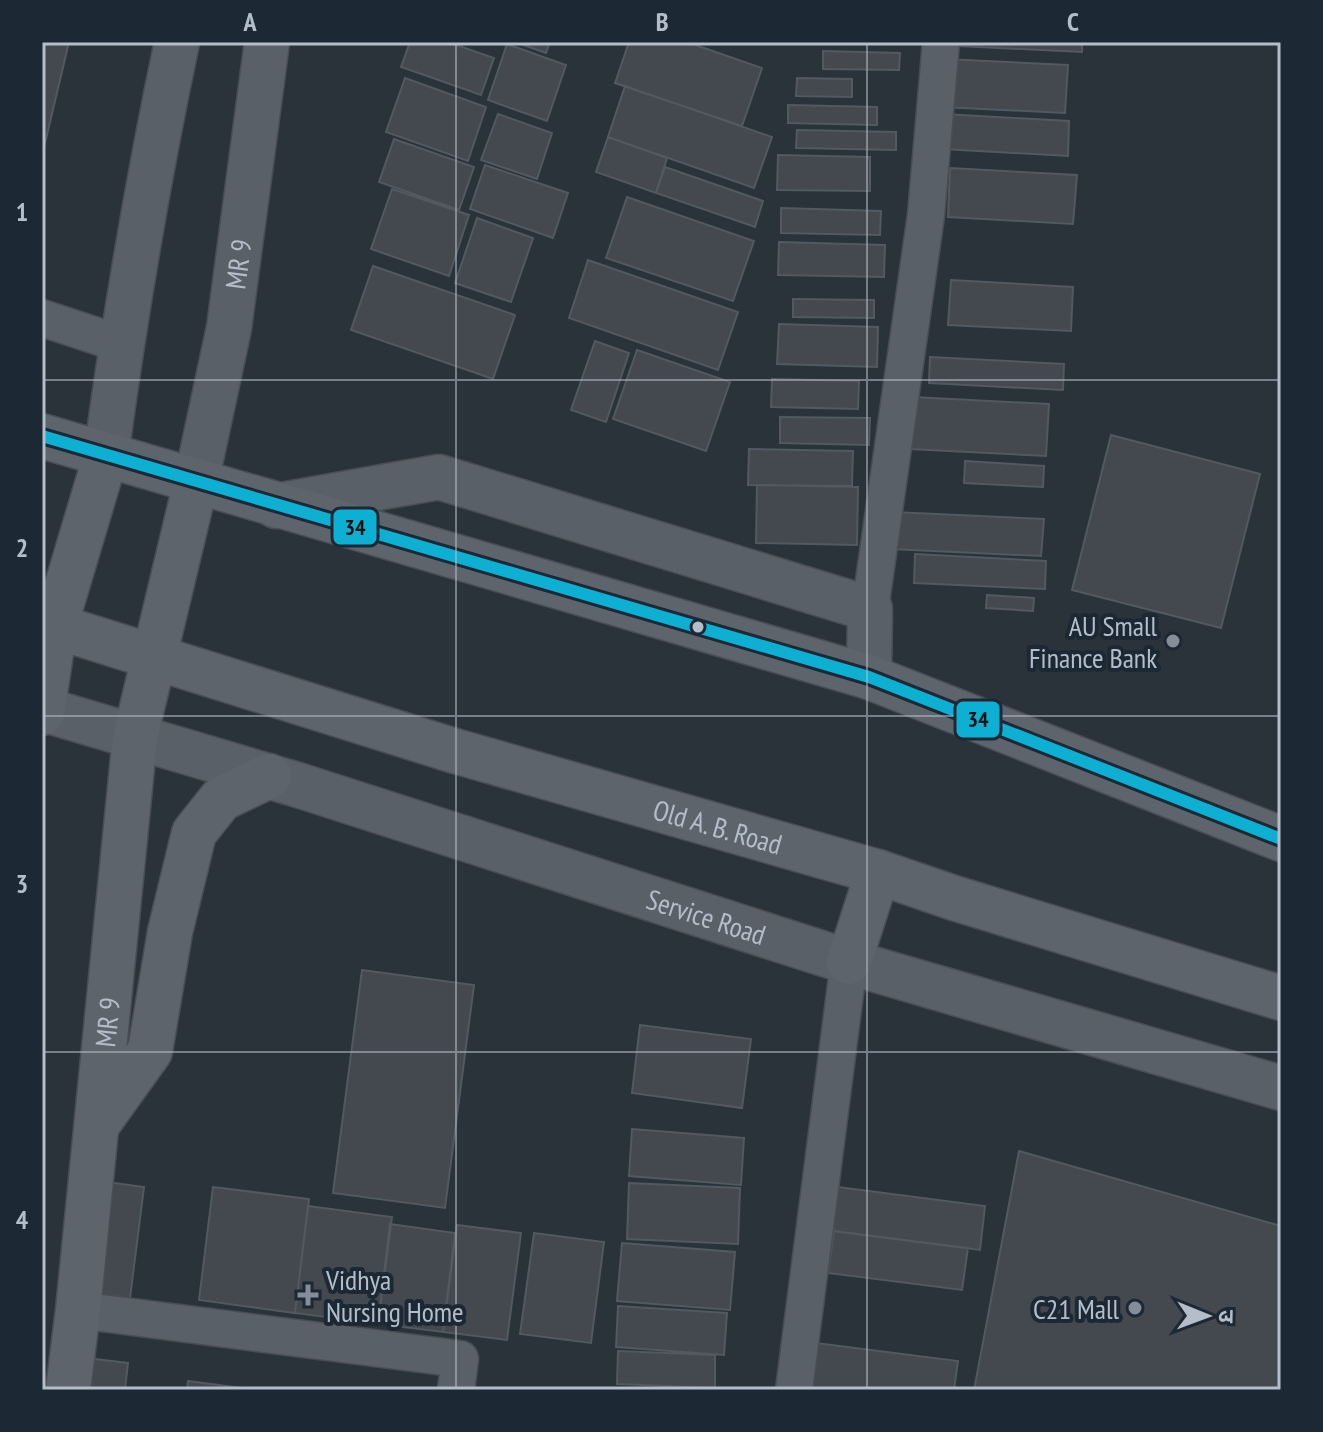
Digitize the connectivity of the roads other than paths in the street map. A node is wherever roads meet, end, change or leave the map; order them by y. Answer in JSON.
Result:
{"nodes":[{"id":1,"x":177,"y":42,"type":"edge"},
{"id":2,"x":267,"y":42,"type":"edge"},
{"id":3,"x":941,"y":42,"type":"edge"},
{"id":4,"x":42,"y":318,"type":"edge"},
{"id":5,"x":121,"y":344,"type":"junction"},
{"id":6,"x":42,"y":436,"type":"edge"},
{"id":7,"x":106,"y":455,"type":"junction"},
{"id":8,"x":196,"y":482,"type":"junction"},
{"id":9,"x":276,"y":506,"type":"junction"},
{"id":10,"x":870,"y":609,"type":"junction"},
{"id":11,"x":49,"y":624,"type":"edge"},
{"id":12,"x":154,"y":657,"type":"junction"},
{"id":13,"x":869,"y":677,"type":"junction"},
{"id":14,"x":42,"y":710,"type":"edge"},
{"id":15,"x":135,"y":737,"type":"junction"},
{"id":16,"x":269,"y":776,"type":"junction"},
{"id":17,"x":1280,"y":837,"type":"edge"},
{"id":18,"x":878,"y":872,"type":"junction"},
{"id":19,"x":849,"y":962,"type":"junction"},
{"id":20,"x":1281,"y":998,"type":"edge"},
{"id":21,"x":1281,"y":1088,"type":"edge"},
{"id":22,"x":97,"y":1126,"type":"junction"},
{"id":23,"x":78,"y":1310,"type":"junction"},
{"id":24,"x":68,"y":1390,"type":"edge"},
{"id":25,"x":456,"y":1390,"type":"edge"},
{"id":26,"x":794,"y":1390,"type":"edge"}],
"edges":[{"from":1,"to":5,"type":"street"},
{"from":2,"to":8,"type":"street","name":"MR 9"},
{"from":3,"to":10,"type":"street"},
{"from":4,"to":5,"type":"street"},
{"from":5,"to":7,"type":"street"},
{"from":6,"to":7,"type":"main road"},
{"from":7,"to":8,"type":"main road"},
{"from":7,"to":11,"type":"main road"},
{"from":8,"to":9,"type":"main road"},
{"from":8,"to":12,"type":"main road","name":"MR 9"},
{"from":9,"to":10,"type":"street"},
{"from":9,"to":13,"type":"main road"},
{"from":10,"to":13,"type":"street"},
{"from":11,"to":12,"type":"main road","name":"Old A. B. Road"},
{"from":11,"to":14,"type":"main road"},
{"from":12,"to":15,"type":"main road","name":"MR 9"},
{"from":12,"to":18,"type":"main road","name":"Old A. B. Road"},
{"from":13,"to":17,"type":"main road"},
{"from":14,"to":15,"type":"street","name":"Service Road"},
{"from":15,"to":16,"type":"street","name":"Service Road"},
{"from":15,"to":22,"type":"main road","name":"MR 9"},
{"from":16,"to":19,"type":"street","name":"Service Road"},
{"from":16,"to":22,"type":"main road"},
{"from":18,"to":19,"type":"main road"},
{"from":18,"to":20,"type":"main road","name":"Old A. B. Road"},
{"from":19,"to":21,"type":"street","name":"Service Road"},
{"from":19,"to":26,"type":"street"},
{"from":22,"to":23,"type":"main road","name":"MR 9"},
{"from":23,"to":24,"type":"main road","name":"MR 9"},
{"from":23,"to":25,"type":"street"}]}
